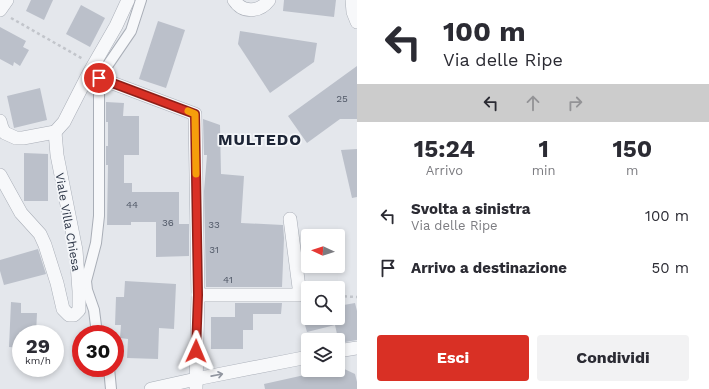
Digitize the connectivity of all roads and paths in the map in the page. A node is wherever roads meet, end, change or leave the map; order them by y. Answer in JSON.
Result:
{"nodes":[{"id":1,"x":7,"y":0,"type":"edge"},
{"id":2,"x":128,"y":0,"type":"edge"},
{"id":3,"x":141,"y":0,"type":"edge"},
{"id":4,"x":234,"y":0,"type":"edge"},
{"id":5,"x":269,"y":0,"type":"edge"},
{"id":6,"x":352,"y":0,"type":"edge"},
{"id":7,"x":3,"y":12,"type":"edge"},
{"id":8,"x":357,"y":22,"type":"edge"},
{"id":9,"x":116,"y":26,"type":"junction"},
{"id":10,"x":131,"y":31,"type":"junction"},
{"id":11,"x":94,"y":65,"type":"junction"},
{"id":12,"x":99,"y":78,"type":"junction"},
{"id":13,"x":0,"y":122,"type":"edge"},
{"id":14,"x":55,"y":132,"type":"junction"},
{"id":15,"x":0,"y":175,"type":"edge"},
{"id":16,"x":290,"y":219,"type":"dead end"},
{"id":17,"x":198,"y":295,"type":"junction"},
{"id":18,"x":345,"y":296,"type":"edge"},
{"id":19,"x":357,"y":297,"type":"edge"},
{"id":20,"x":96,"y":325,"type":"edge"},
{"id":21,"x":357,"y":348,"type":"edge"},
{"id":22,"x":345,"y":350,"type":"edge"},
{"id":23,"x":301,"y":359,"type":"edge"},
{"id":24,"x":110,"y":377,"type":"edge"},
{"id":25,"x":196,"y":384,"type":"edge"},
{"id":26,"x":111,"y":389,"type":"edge"},
{"id":27,"x":151,"y":389,"type":"edge"}],
"edges":[{"from":1,"to":7,"type":"street"},
{"from":2,"to":9,"type":"street"},
{"from":3,"to":10,"type":"street"},
{"from":4,"to":5,"type":"street"},
{"from":6,"to":8,"type":"street"},
{"from":7,"to":11,"type":"path"},
{"from":9,"to":10,"type":"street"},
{"from":9,"to":11,"type":"street"},
{"from":10,"to":12,"type":"street"},
{"from":11,"to":14,"type":"street"},
{"from":12,"to":17,"type":"street"},
{"from":12,"to":20,"type":"street"},
{"from":13,"to":14,"type":"street"},
{"from":14,"to":15,"type":"street","name":"Viale Villa Chiesa"},
{"from":16,"to":17,"type":"street"},
{"from":17,"to":25,"type":"street"},
{"from":18,"to":19,"type":"path"},
{"from":21,"to":22,"type":"street"},
{"from":25,"to":23,"type":"street","one_way":true},
{"from":24,"to":26,"type":"street"},
{"from":25,"to":27,"type":"street"}]}
